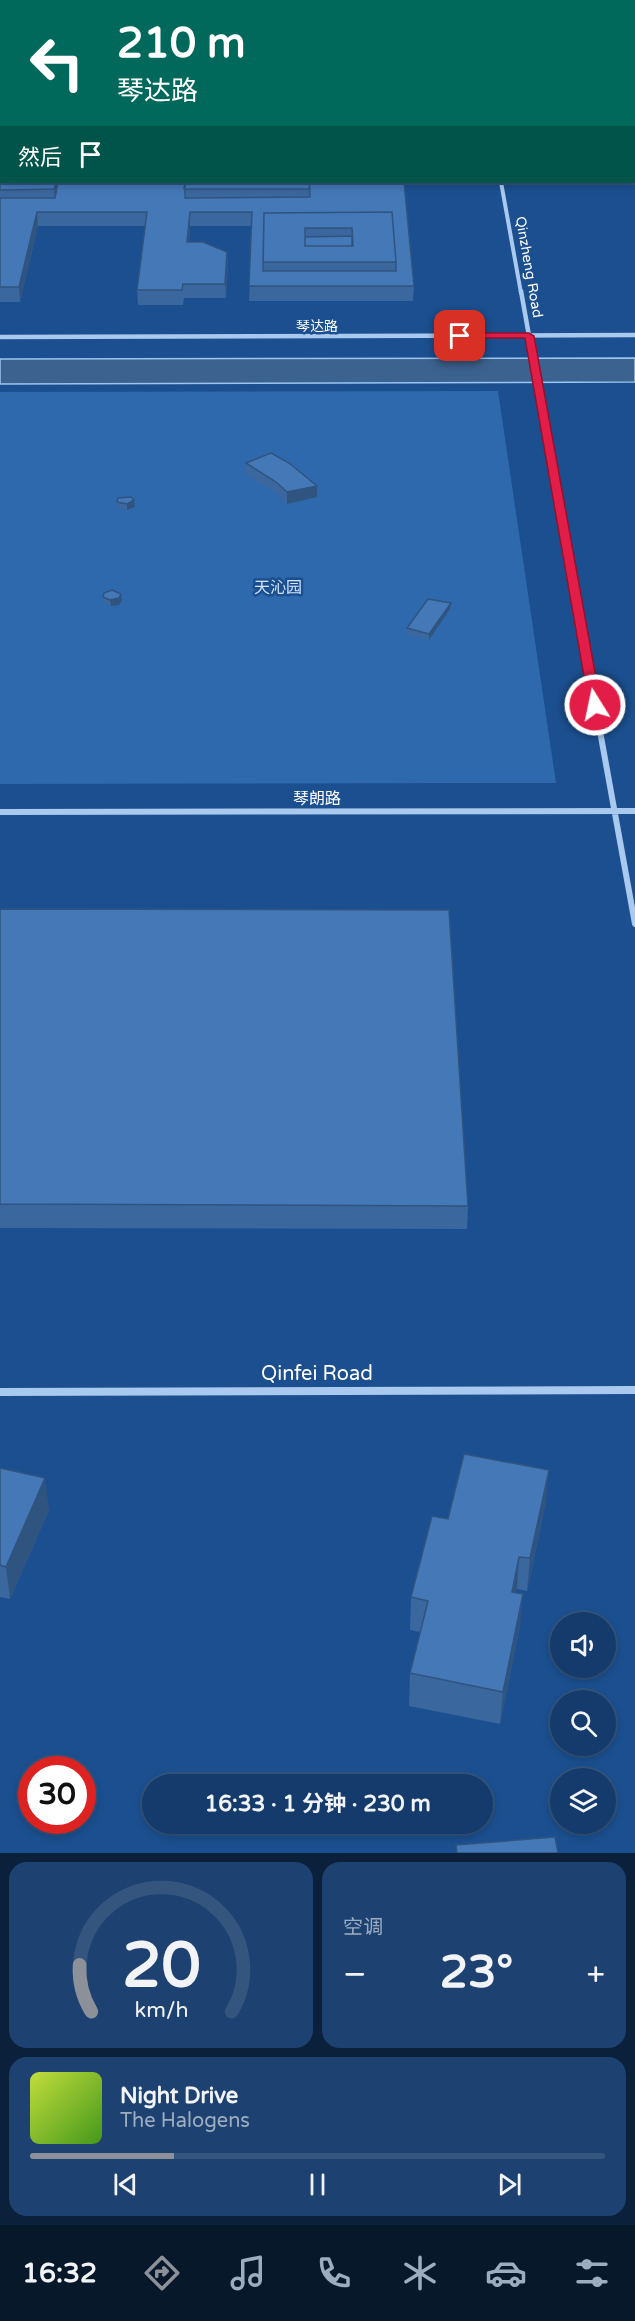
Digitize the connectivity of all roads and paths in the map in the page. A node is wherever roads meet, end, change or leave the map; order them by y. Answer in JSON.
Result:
{"nodes":[{"id":1,"x":501,"y":183,"type":"edge"},
{"id":2,"x":635,"y":335,"type":"edge"},
{"id":3,"x":0,"y":336,"type":"edge"},
{"id":4,"x":529,"y":336,"type":"junction"},
{"id":5,"x":615,"y":811,"type":"junction"},
{"id":6,"x":635,"y":811,"type":"edge"},
{"id":7,"x":0,"y":812,"type":"edge"},
{"id":8,"x":635,"y":924,"type":"edge"},
{"id":9,"x":635,"y":1390,"type":"edge"},
{"id":10,"x":0,"y":1392,"type":"edge"}],
"edges":[{"from":1,"to":4,"type":"street","name":"Qinzheng Road"},
{"from":2,"to":4,"type":"street","name":"琴达路"},
{"from":3,"to":4,"type":"street","name":"琴达路"},
{"from":4,"to":5,"type":"street","name":"Qinzheng Road"},
{"from":5,"to":6,"type":"street","name":"琴朗路"},
{"from":5,"to":7,"type":"street","name":"琴朗路"},
{"from":5,"to":8,"type":"street","name":"Qinzheng Road"},
{"from":9,"to":10,"type":"street","name":"Qinfei Road"}]}
